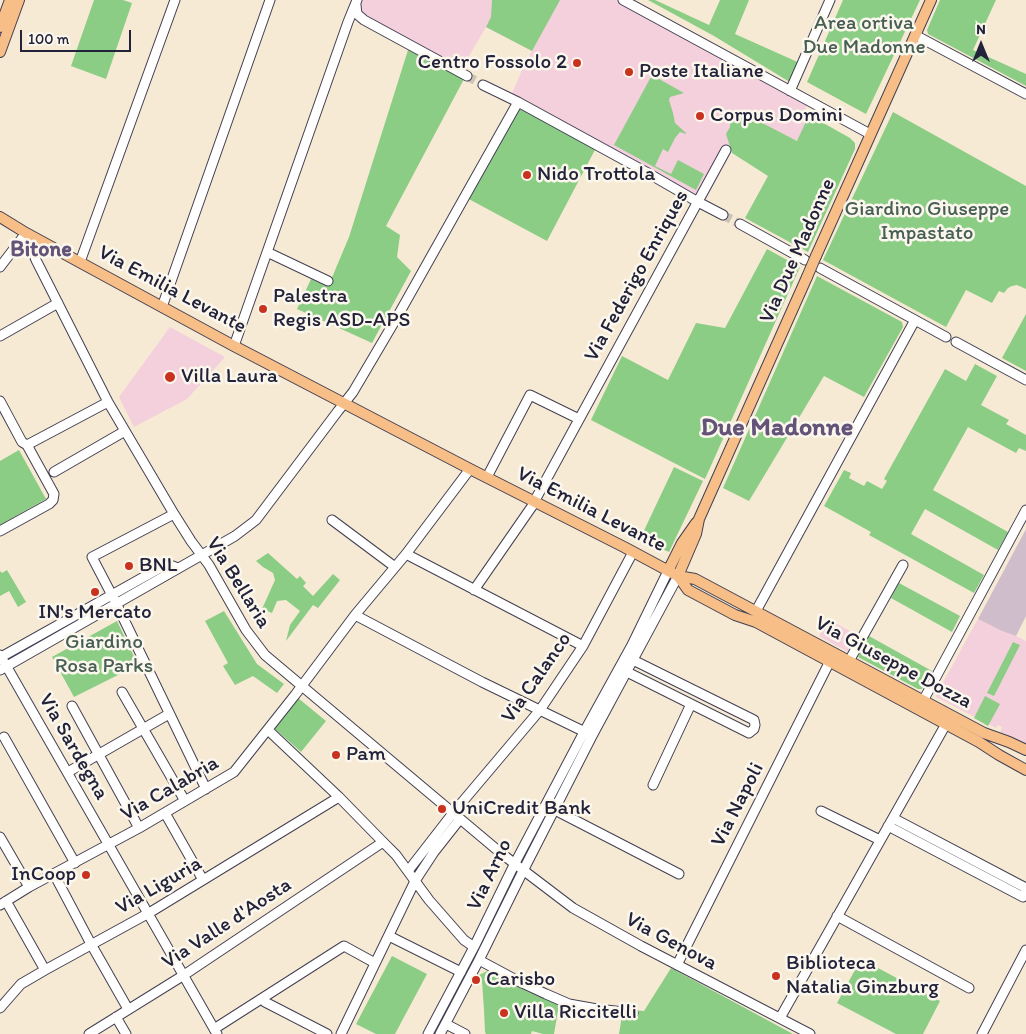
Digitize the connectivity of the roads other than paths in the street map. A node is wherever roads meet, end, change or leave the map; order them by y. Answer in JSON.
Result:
{"nodes":[{"id":1,"x":10,"y":0,"type":"edge"},
{"id":2,"x":18,"y":0,"type":"edge"},
{"id":3,"x":175,"y":0,"type":"edge"},
{"id":4,"x":270,"y":0,"type":"edge"},
{"id":5,"x":623,"y":0,"type":"edge"},
{"id":6,"x":830,"y":0,"type":"edge"},
{"id":7,"x":931,"y":0,"type":"edge"},
{"id":8,"x":356,"y":2,"type":"edge"},
{"id":9,"x":637,"y":3,"type":"edge"},
{"id":10,"x":0,"y":27,"type":"edge"},
{"id":11,"x":915,"y":35,"type":"junction"},
{"id":12,"x":0,"y":52,"type":"edge"},
{"id":13,"x":467,"y":76,"type":"tunnel mouth"},
{"id":14,"x":483,"y":85,"type":"tunnel mouth"},
{"id":15,"x":790,"y":91,"type":"junction"},
{"id":16,"x":1026,"y":94,"type":"edge"},
{"id":17,"x":518,"y":102,"type":"junction"},
{"id":18,"x":870,"y":134,"type":"junction"},
{"id":19,"x":726,"y":150,"type":"dead end"},
{"id":20,"x":698,"y":202,"type":"junction"},
{"id":21,"x":723,"y":215,"type":"tunnel mouth"},
{"id":22,"x":0,"y":217,"type":"edge"},
{"id":23,"x":740,"y":224,"type":"tunnel mouth"},
{"id":24,"x":26,"y":233,"type":"junction"},
{"id":25,"x":267,"y":252,"type":"junction"},
{"id":26,"x":805,"y":260,"type":"dead end"},
{"id":27,"x":80,"y":262,"type":"junction"},
{"id":28,"x":0,"y":267,"type":"edge"},
{"id":29,"x":820,"y":268,"type":"dead end"},
{"id":30,"x":328,"y":281,"type":"dead end"},
{"id":31,"x":58,"y":304,"type":"junction"},
{"id":32,"x":162,"y":306,"type":"junction"},
{"id":33,"x":915,"y":320,"type":"junction"},
{"id":34,"x":0,"y":336,"type":"edge"},
{"id":35,"x":946,"y":337,"type":"dead end"},
{"id":36,"x":956,"y":342,"type":"dead end"},
{"id":37,"x":234,"y":346,"type":"junction"},
{"id":38,"x":1026,"y":380,"type":"edge"},
{"id":39,"x":0,"y":401,"type":"edge"},
{"id":40,"x":108,"y":402,"type":"junction"},
{"id":41,"x":344,"y":403,"type":"junction"},
{"id":42,"x":4,"y":418,"type":"edge"},
{"id":43,"x":579,"y":419,"type":"junction"},
{"id":44,"x":125,"y":431,"type":"junction"},
{"id":45,"x":27,"y":445,"type":"junction"},
{"id":46,"x":470,"y":469,"type":"junction"},
{"id":47,"x":54,"y":472,"type":"dead end"},
{"id":48,"x":487,"y":477,"type":"junction"},
{"id":49,"x":535,"y":502,"type":"junction"},
{"id":50,"x":1026,"y":510,"type":"edge"},
{"id":51,"x":174,"y":514,"type":"junction"},
{"id":52,"x":699,"y":518,"type":"junction"},
{"id":53,"x":332,"y":520,"type":"dead end"},
{"id":54,"x":0,"y":530,"type":"edge"},
{"id":55,"x":633,"y":552,"type":"junction"},
{"id":56,"x":202,"y":554,"type":"junction"},
{"id":57,"x":406,"y":554,"type":"junction"},
{"id":58,"x":903,"y":565,"type":"dead end"},
{"id":59,"x":395,"y":567,"type":"junction"},
{"id":60,"x":668,"y":571,"type":"junction"},
{"id":61,"x":678,"y":576,"type":"junction"},
{"id":62,"x":474,"y":590,"type":"junction"},
{"id":63,"x":114,"y":599,"type":"junction"},
{"id":64,"x":355,"y":615,"type":"junction"},
{"id":65,"x":756,"y":617,"type":"junction"},
{"id":66,"x":583,"y":646,"type":"junction"},
{"id":67,"x":0,"y":656,"type":"edge"},
{"id":68,"x":632,"y":660,"type":"junction"},
{"id":69,"x":830,"y":661,"type":"junction"},
{"id":70,"x":849,"y":661,"type":"junction"},
{"id":71,"x":3,"y":668,"type":"edge"},
{"id":72,"x":626,"y":672,"type":"junction"},
{"id":73,"x":302,"y":687,"type":"junction"},
{"id":74,"x":122,"y":692,"type":"dead end"},
{"id":75,"x":923,"y":700,"type":"junction"},
{"id":76,"x":691,"y":704,"type":"junction"},
{"id":77,"x":72,"y":706,"type":"dead end"},
{"id":78,"x":540,"y":710,"type":"junction"},
{"id":79,"x":169,"y":714,"type":"junction"},
{"id":80,"x":946,"y":724,"type":"junction"},
{"id":81,"x":144,"y":728,"type":"junction"},
{"id":82,"x":268,"y":730,"type":"junction"},
{"id":83,"x":588,"y":734,"type":"junction"},
{"id":84,"x":4,"y":738,"type":"dead end"},
{"id":85,"x":1026,"y":750,"type":"edge"},
{"id":86,"x":99,"y":754,"type":"junction"},
{"id":87,"x":1026,"y":770,"type":"edge"},
{"id":88,"x":68,"y":772,"type":"junction"},
{"id":89,"x":653,"y":785,"type":"dead end"},
{"id":90,"x":206,"y":789,"type":"junction"},
{"id":91,"x":339,"y":797,"type":"junction"},
{"id":92,"x":185,"y":801,"type":"junction"},
{"id":93,"x":555,"y":810,"type":"junction"},
{"id":94,"x":821,"y":811,"type":"dead end"},
{"id":95,"x":165,"y":813,"type":"junction"},
{"id":96,"x":457,"y":816,"type":"junction"},
{"id":97,"x":890,"y":822,"type":"junction"},
{"id":98,"x":140,"y":828,"type":"junction"},
{"id":99,"x":0,"y":837,"type":"edge"},
{"id":100,"x":880,"y":840,"type":"junction"},
{"id":101,"x":384,"y":842,"type":"junction"},
{"id":102,"x":108,"y":845,"type":"junction"},
{"id":103,"x":74,"y":863,"type":"junction"},
{"id":104,"x":515,"y":863,"type":"junction"},
{"id":105,"x":524,"y":869,"type":"junction"},
{"id":106,"x":408,"y":871,"type":"junction"},
{"id":107,"x":54,"y":874,"type":"junction"},
{"id":108,"x":679,"y":874,"type":"dead end"},
{"id":109,"x":204,"y":880,"type":"junction"},
{"id":110,"x":415,"y":881,"type":"junction"},
{"id":111,"x":29,"y":887,"type":"junction"},
{"id":112,"x":1026,"y":890,"type":"edge"},
{"id":113,"x":3,"y":903,"type":"edge"},
{"id":114,"x":149,"y":913,"type":"junction"},
{"id":115,"x":837,"y":916,"type":"junction"},
{"id":116,"x":389,"y":936,"type":"junction"},
{"id":117,"x":91,"y":944,"type":"junction"},
{"id":118,"x":474,"y":947,"type":"junction"},
{"id":119,"x":1026,"y":950,"type":"edge"},
{"id":120,"x":479,"y":960,"type":"junction"},
{"id":121,"x":375,"y":964,"type":"junction"},
{"id":122,"x":677,"y":965,"type":"junction"},
{"id":123,"x":44,"y":970,"type":"junction"},
{"id":124,"x":461,"y":972,"type":"junction"},
{"id":125,"x":184,"y":975,"type":"junction"},
{"id":126,"x":969,"y":988,"type":"dead end"},
{"id":127,"x":263,"y":998,"type":"junction"},
{"id":128,"x":0,"y":1008,"type":"edge"},
{"id":129,"x":128,"y":1009,"type":"junction"},
{"id":130,"x":633,"y":1013,"type":"dead end"},
{"id":131,"x":116,"y":1017,"type":"junction"},
{"id":132,"x":780,"y":1018,"type":"junction"},
{"id":133,"x":446,"y":1024,"type":"junction"},
{"id":134,"x":216,"y":1031,"type":"edge"},
{"id":135,"x":89,"y":1034,"type":"edge"},
{"id":136,"x":126,"y":1034,"type":"edge"},
{"id":137,"x":327,"y":1034,"type":"edge"},
{"id":138,"x":341,"y":1034,"type":"edge"},
{"id":139,"x":428,"y":1034,"type":"edge"},
{"id":140,"x":440,"y":1034,"type":"edge"},
{"id":141,"x":464,"y":1034,"type":"edge"},
{"id":142,"x":810,"y":1034,"type":"edge"},
{"id":143,"x":982,"y":1034,"type":"edge"}],
"edges":[{"from":1,"to":10,"type":"main road"},
{"from":2,"to":12,"type":"main road"},
{"from":3,"to":27,"type":"street"},
{"from":4,"to":32,"type":"street"},
{"from":5,"to":9,"type":"street"},
{"from":6,"to":15,"type":"street"},
{"from":7,"to":11,"type":"main road","name":"Via Due Madonne"},
{"from":8,"to":13,"type":"street"},
{"from":8,"to":25,"type":"street"},
{"from":9,"to":15,"type":"street"},
{"from":11,"to":16,"type":"street"},
{"from":11,"to":18,"type":"main road","name":"Via Due Madonne"},
{"from":14,"to":17,"type":"street"},
{"from":15,"to":18,"type":"street"},
{"from":17,"to":20,"type":"street"},
{"from":17,"to":41,"type":"street"},
{"from":18,"to":52,"type":"main road","name":"Via Due Madonne","bridge":true},
{"from":19,"to":20,"type":"street","name":"Via Federigo Enriques"},
{"from":20,"to":21,"type":"street"},
{"from":20,"to":43,"type":"street","name":"Via Federigo Enriques"},
{"from":22,"to":24,"type":"main road","name":"Via Emilia Levante"},
{"from":23,"to":26,"type":"street"},
{"from":24,"to":27,"type":"main road","name":"Via Emilia Levante"},
{"from":24,"to":28,"type":"street"},
{"from":24,"to":31,"type":"street","name":"Via Bellaria"},
{"from":25,"to":30,"type":"street"},
{"from":25,"to":37,"type":"street"},
{"from":27,"to":32,"type":"main road","name":"Via Emilia Levante"},
{"from":29,"to":33,"type":"street"},
{"from":31,"to":34,"type":"street"},
{"from":31,"to":40,"type":"street","name":"Via Bellaria"},
{"from":32,"to":37,"type":"main road","name":"Via Emilia Levante"},
{"from":33,"to":35,"type":"street"},
{"from":33,"to":65,"type":"street"},
{"from":36,"to":38,"type":"street"},
{"from":37,"to":41,"type":"main road","name":"Via Emilia Levante"},
{"from":39,"to":42,"type":"street"},
{"from":40,"to":44,"type":"street","name":"Via Bellaria"},
{"from":40,"to":45,"type":"street"},
{"from":41,"to":46,"type":"main road","name":"Via Emilia Levante"},
{"from":41,"to":56,"type":"street"},
{"from":42,"to":45,"type":"street"},
{"from":43,"to":48,"type":"street","name":"Via Emilia Levante"},
{"from":43,"to":49,"type":"street","name":"Via Federigo Enriques"},
{"from":44,"to":47,"type":"street"},
{"from":44,"to":51,"type":"street","name":"Via Bellaria"},
{"from":45,"to":54,"type":"street"},
{"from":46,"to":48,"type":"main road","name":"Via Emilia Levante"},
{"from":46,"to":57,"type":"street","name":"Via Calabria"},
{"from":48,"to":49,"type":"main road","name":"Via Emilia Levante"},
{"from":49,"to":55,"type":"main road","name":"Via Emilia Levante"},
{"from":49,"to":62,"type":"street","name":"Via Federigo Enriques"},
{"from":50,"to":75,"type":"street"},
{"from":51,"to":56,"type":"street","name":"Via Bellaria"},
{"from":51,"to":63,"type":"street"},
{"from":52,"to":60,"type":"main road","name":"Via Due Madonne"},
{"from":52,"to":61,"type":"main road","name":"Via Due Madonne"},
{"from":53,"to":59,"type":"street"},
{"from":55,"to":60,"type":"main road","name":"Via Emilia Levante"},
{"from":55,"to":66,"type":"street","name":"Via Calanco"},
{"from":56,"to":63,"type":"street"},
{"from":56,"to":73,"type":"street","name":"Via Bellaria"},
{"from":57,"to":59,"type":"street","name":"Via Calabria"},
{"from":57,"to":62,"type":"street"},
{"from":58,"to":70,"type":"street"},
{"from":59,"to":64,"type":"street","name":"Via Calabria"},
{"from":60,"to":61,"type":"main road","name":"Via Emilia Levante"},
{"from":60,"to":83,"type":"street","name":"Via Arno"},
{"from":61,"to":65,"type":"main road","name":"Via Giuseppe Dozza"},
{"from":61,"to":65,"type":"main road","name":"Via Giuseppe Dozza"},
{"from":61,"to":68,"type":"street","name":"Via Arno"},
{"from":62,"to":66,"type":"street"},
{"from":63,"to":67,"type":"street"},
{"from":63,"to":71,"type":"street"},
{"from":63,"to":79,"type":"street"},
{"from":64,"to":73,"type":"street","name":"Via Calabria"},
{"from":64,"to":78,"type":"street"},
{"from":65,"to":69,"type":"main road","name":"Via Giuseppe Dozza"},
{"from":65,"to":70,"type":"main road","name":"Via Giuseppe Dozza"},
{"from":66,"to":78,"type":"street","name":"Via Calanco"},
{"from":67,"to":71,"type":"street","name":"Via Sardegna"},
{"from":68,"to":72,"type":"street","name":"Via Arno"},
{"from":68,"to":76,"type":"street"},
{"from":69,"to":80,"type":"main road","name":"Via Giuseppe Dozza"},
{"from":69,"to":122,"type":"street","name":"Via Napoli"},
{"from":70,"to":75,"type":"main road","name":"Via Giuseppe Dozza"},
{"from":71,"to":88,"type":"street","name":"Via Sardegna"},
{"from":72,"to":76,"type":"street"},
{"from":72,"to":83,"type":"street","name":"Via Arno"},
{"from":73,"to":82,"type":"street","name":"Via Calabria"},
{"from":73,"to":96,"type":"street","name":"Via Bellaria"},
{"from":74,"to":81,"type":"street"},
{"from":75,"to":85,"type":"main road","name":"Via Giuseppe Dozza"},
{"from":76,"to":89,"type":"street"},
{"from":77,"to":86,"type":"street"},
{"from":78,"to":83,"type":"street"},
{"from":78,"to":96,"type":"street","name":"Via Calanco"},
{"from":79,"to":81,"type":"street"},
{"from":79,"to":90,"type":"street"},
{"from":80,"to":87,"type":"main road","name":"Via Giuseppe Dozza"},
{"from":80,"to":97,"type":"street"},
{"from":81,"to":86,"type":"street"},
{"from":81,"to":92,"type":"street"},
{"from":82,"to":90,"type":"street","name":"Via Calabria"},
{"from":82,"to":91,"type":"street"},
{"from":83,"to":93,"type":"street","name":"Via Arno"},
{"from":83,"to":104,"type":"street","name":"Via Arno"},
{"from":84,"to":103,"type":"street"},
{"from":86,"to":88,"type":"street"},
{"from":86,"to":98,"type":"street"},
{"from":88,"to":102,"type":"street","name":"Via Sardegna"},
{"from":90,"to":92,"type":"street","name":"Via Calabria"},
{"from":91,"to":101,"type":"street"},
{"from":91,"to":109,"type":"street","name":"Via Liguria"},
{"from":92,"to":95,"type":"street","name":"Via Calabria"},
{"from":93,"to":105,"type":"street","name":"Via Arno"},
{"from":93,"to":108,"type":"street"},
{"from":94,"to":100,"type":"street"},
{"from":95,"to":98,"type":"street","name":"Via Calabria"},
{"from":95,"to":109,"type":"street"},
{"from":96,"to":104,"type":"street","name":"Via Bellaria"},
{"from":96,"to":106,"type":"street"},
{"from":96,"to":110,"type":"street"},
{"from":97,"to":100,"type":"street"},
{"from":97,"to":112,"type":"street"},
{"from":98,"to":102,"type":"street","name":"Via Calabria"},
{"from":99,"to":111,"type":"street"},
{"from":100,"to":115,"type":"street"},
{"from":101,"to":106,"type":"street"},
{"from":101,"to":125,"type":"street","name":"Via Valle d'Aosta"},
{"from":102,"to":103,"type":"street","name":"Via Calabria"},
{"from":102,"to":114,"type":"street","name":"Via Sardegna"},
{"from":103,"to":107,"type":"street","name":"Via Calabria"},
{"from":104,"to":105,"type":"street","name":"Via Bellaria"},
{"from":104,"to":118,"type":"street","name":"Via Arno"},
{"from":105,"to":120,"type":"street","name":"Via Arno"},
{"from":105,"to":122,"type":"street","name":"Via Genova"},
{"from":106,"to":110,"type":"street"},
{"from":107,"to":111,"type":"street","name":"Via Calabria"},
{"from":107,"to":117,"type":"street"},
{"from":109,"to":114,"type":"street","name":"Via Liguria"},
{"from":110,"to":116,"type":"street"},
{"from":110,"to":118,"type":"street"},
{"from":111,"to":113,"type":"street","name":"Via Calabria"},
{"from":113,"to":123,"type":"street"},
{"from":114,"to":117,"type":"street","name":"Via Liguria"},
{"from":114,"to":125,"type":"street","name":"Via Sardegna"},
{"from":115,"to":126,"type":"street"},
{"from":115,"to":132,"type":"street"},
{"from":116,"to":121,"type":"street"},
{"from":116,"to":124,"type":"street"},
{"from":117,"to":123,"type":"street","name":"Via Liguria"},
{"from":117,"to":129,"type":"street"},
{"from":118,"to":124,"type":"street","name":"Via Arno"},
{"from":119,"to":143,"type":"street"},
{"from":120,"to":130,"type":"street"},
{"from":120,"to":133,"type":"street","name":"Via Arno"},
{"from":121,"to":127,"type":"street"},
{"from":121,"to":138,"type":"street"},
{"from":122,"to":132,"type":"street","name":"Via Genova"},
{"from":123,"to":128,"type":"street","name":"Via Liguria"},
{"from":124,"to":139,"type":"street","name":"Via Arno"},
{"from":125,"to":129,"type":"street","name":"Via Valle d'Aosta"},
{"from":125,"to":134,"type":"street","name":"Via Sardegna"},
{"from":127,"to":134,"type":"street"},
{"from":127,"to":137,"type":"street"},
{"from":129,"to":131,"type":"street","name":"Via Valle d'Aosta"},
{"from":131,"to":135,"type":"street","name":"Via Valle d'Aosta"},
{"from":131,"to":136,"type":"street"},
{"from":132,"to":142,"type":"street","name":"Via Genova"},
{"from":133,"to":140,"type":"street","name":"Via Arno"},
{"from":133,"to":141,"type":"street"}]}
